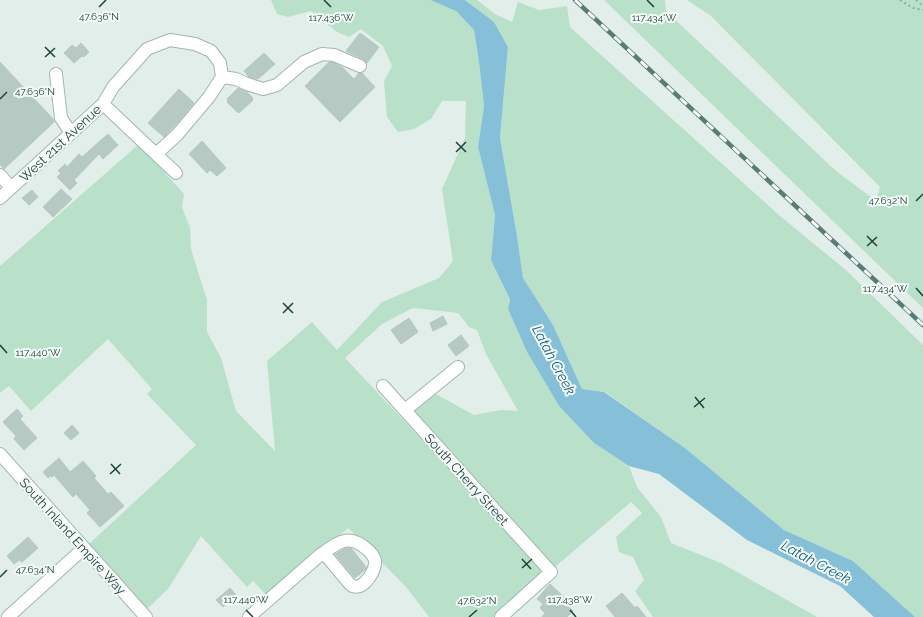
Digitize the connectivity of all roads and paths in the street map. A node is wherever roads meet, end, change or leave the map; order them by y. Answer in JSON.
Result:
{"nodes":[{"id":1,"x":900,"y":0,"type":"edge"},
{"id":2,"x":916,"y":0,"type":"edge"},
{"id":3,"x":923,"y":6,"type":"edge"},
{"id":4,"x":923,"y":10,"type":"edge"},
{"id":5,"x":360,"y":66,"type":"dead end"},
{"id":6,"x":56,"y":74,"type":"dead end"},
{"id":7,"x":222,"y":77,"type":"junction"},
{"id":8,"x":103,"y":104,"type":"junction"},
{"id":9,"x":71,"y":133,"type":"junction"},
{"id":10,"x":156,"y":154,"type":"junction"},
{"id":11,"x":176,"y":173,"type":"dead end"},
{"id":12,"x":0,"y":176,"type":"edge"},
{"id":13,"x":11,"y":188,"type":"junction"},
{"id":14,"x":0,"y":198,"type":"edge"},
{"id":15,"x":458,"y":367,"type":"dead end"},
{"id":16,"x":384,"y":386,"type":"dead end"},
{"id":17,"x":405,"y":410,"type":"junction"},
{"id":18,"x":0,"y":454,"type":"edge"},
{"id":19,"x":84,"y":548,"type":"junction"},
{"id":20,"x":324,"y":553,"type":"dead end"},
{"id":21,"x":8,"y":617,"type":"edge"},
{"id":22,"x":146,"y":617,"type":"edge"},
{"id":23,"x":249,"y":617,"type":"edge"},
{"id":24,"x":501,"y":617,"type":"edge"}],
"edges":[{"from":1,"to":4,"type":"path"},
{"from":2,"to":3,"type":"path"},
{"from":5,"to":7,"type":"street"},
{"from":6,"to":9,"type":"street"},
{"from":7,"to":8,"type":"street","name":"West 21st Avenue"},
{"from":7,"to":10,"type":"street"},
{"from":8,"to":9,"type":"street","name":"West 21st Avenue"},
{"from":8,"to":10,"type":"street"},
{"from":9,"to":13,"type":"street","name":"West 21st Avenue"},
{"from":10,"to":11,"type":"street"},
{"from":12,"to":13,"type":"street"},
{"from":13,"to":14,"type":"street","name":"West 21st Avenue"},
{"from":15,"to":17,"type":"street"},
{"from":16,"to":17,"type":"street","name":"South Cherry Street"},
{"from":17,"to":24,"type":"street","name":"South Cherry Street"},
{"from":18,"to":19,"type":"street","name":"South Inland Empire Way"},
{"from":19,"to":21,"type":"street"},
{"from":19,"to":22,"type":"street","name":"South Inland Empire Way"},
{"from":20,"to":23,"type":"street"}]}
